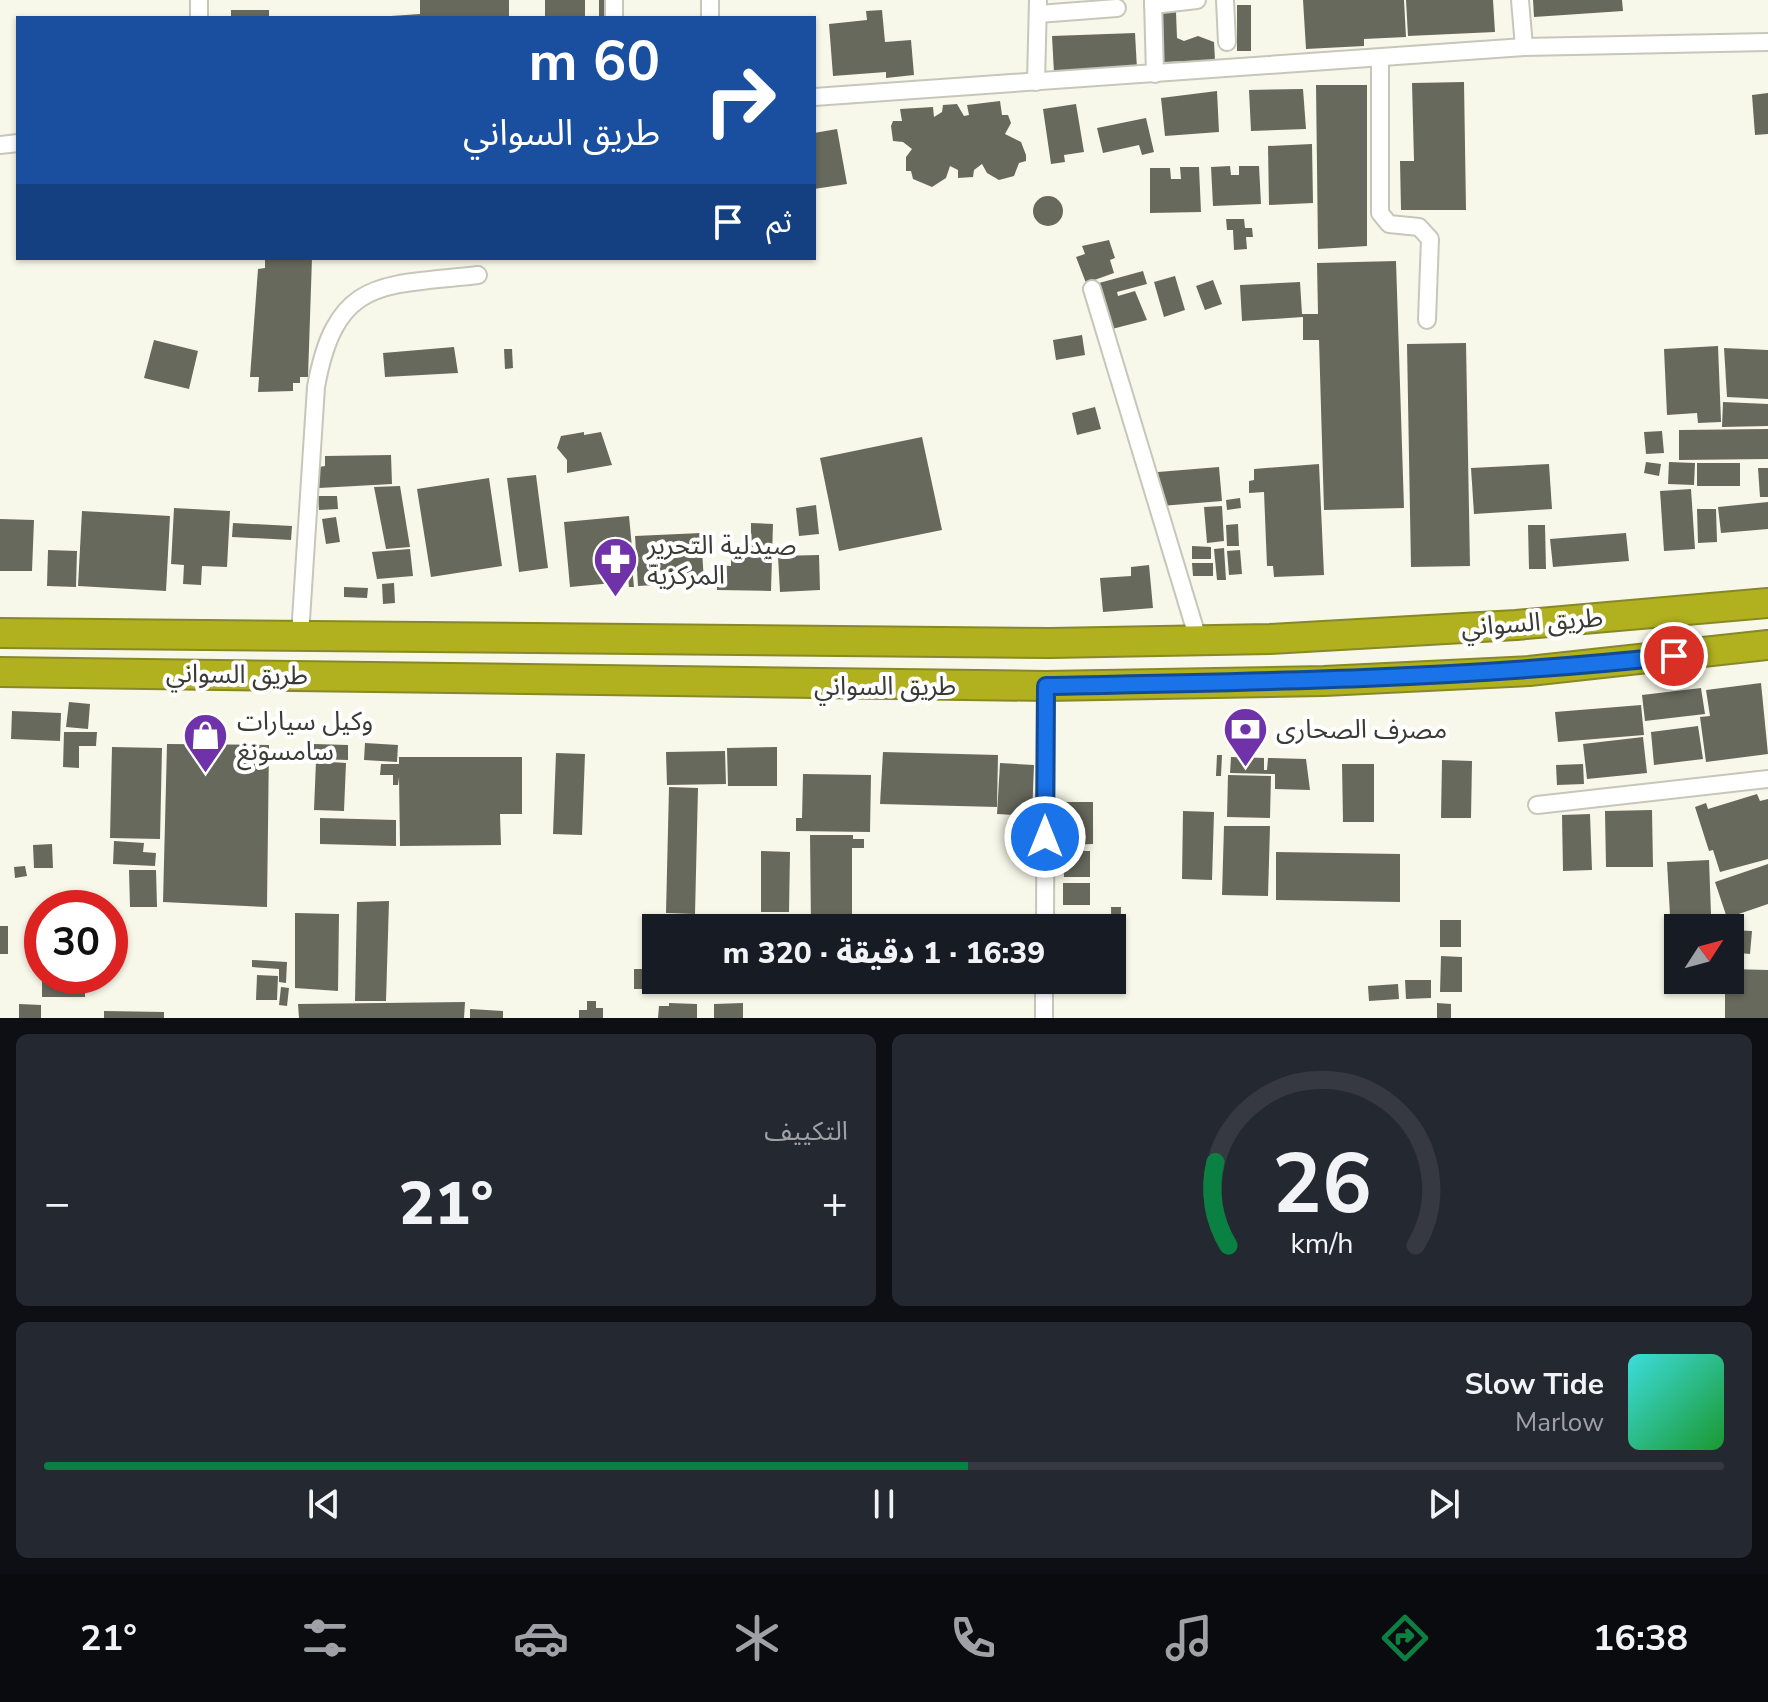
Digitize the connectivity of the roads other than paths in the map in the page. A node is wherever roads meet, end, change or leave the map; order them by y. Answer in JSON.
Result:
{"nodes":[{"id":1,"x":1197,"y":0,"type":"edge"},
{"id":2,"x":1225,"y":0,"type":"edge"},
{"id":3,"x":1520,"y":0,"type":"edge"},
{"id":4,"x":1153,"y":3,"type":"edge"},
{"id":5,"x":1038,"y":7,"type":"edge"},
{"id":6,"x":1117,"y":8,"type":"dead end"},
{"id":7,"x":1227,"y":42,"type":"dead end"},
{"id":8,"x":1768,"y":42,"type":"edge"},
{"id":9,"x":1524,"y":47,"type":"junction"},
{"id":10,"x":1380,"y":58,"type":"junction"},
{"id":11,"x":1155,"y":74,"type":"junction"},
{"id":12,"x":1036,"y":82,"type":"junction"},
{"id":13,"x":816,"y":97,"type":"edge"},
{"id":14,"x":472,"y":260,"type":"edge"},
{"id":15,"x":1092,"y":289,"type":"dead end"},
{"id":16,"x":1427,"y":320,"type":"dead end"},
{"id":17,"x":1768,"y":603,"type":"edge"},
{"id":18,"x":1579,"y":619,"type":"junction"},
{"id":19,"x":1516,"y":625,"type":"junction"},
{"id":20,"x":0,"y":633,"type":"edge"},
{"id":21,"x":300,"y":635,"type":"junction"},
{"id":22,"x":1198,"y":639,"type":"junction"},
{"id":23,"x":1768,"y":645,"type":"edge"},
{"id":24,"x":1580,"y":666,"type":"junction"},
{"id":25,"x":1529,"y":671,"type":"junction"},
{"id":26,"x":0,"y":672,"type":"edge"},
{"id":27,"x":1046,"y":686,"type":"junction"},
{"id":28,"x":1768,"y":779,"type":"edge"},
{"id":29,"x":1537,"y":805,"type":"dead end"},
{"id":30,"x":1045,"y":914,"type":"edge"},
{"id":31,"x":1044,"y":994,"type":"edge"},
{"id":32,"x":1044,"y":1018,"type":"edge"}],
"edges":[{"from":1,"to":4,"type":"street"},
{"from":2,"to":7,"type":"street"},
{"from":3,"to":9,"type":"street"},
{"from":4,"to":11,"type":"street"},
{"from":5,"to":6,"type":"street"},
{"from":5,"to":12,"type":"street"},
{"from":8,"to":9,"type":"street"},
{"from":9,"to":10,"type":"street"},
{"from":10,"to":11,"type":"street"},
{"from":10,"to":16,"type":"street"},
{"from":11,"to":12,"type":"street"},
{"from":12,"to":13,"type":"street"},
{"from":14,"to":21,"type":"street"},
{"from":15,"to":22,"type":"street"},
{"from":17,"to":18,"type":"highway","name":"طريق السواني"},
{"from":18,"to":19,"type":"highway","name":"طريق السواني"},
{"from":18,"to":24,"type":"highway"},
{"from":19,"to":22,"type":"highway","name":"طريق السواني"},
{"from":19,"to":25,"type":"highway"},
{"from":20,"to":21,"type":"highway","name":"طريق السواني"},
{"from":21,"to":22,"type":"highway","name":"طريق السواني"},
{"from":23,"to":24,"type":"highway","name":"طريق السواني"},
{"from":24,"to":25,"type":"highway","name":"طريق السواني"},
{"from":25,"to":27,"type":"highway","name":"طريق السواني"},
{"from":26,"to":27,"type":"highway","name":"طريق السواني"},
{"from":27,"to":30,"type":"street"},
{"from":28,"to":29,"type":"street"},
{"from":31,"to":32,"type":"street"}]}
